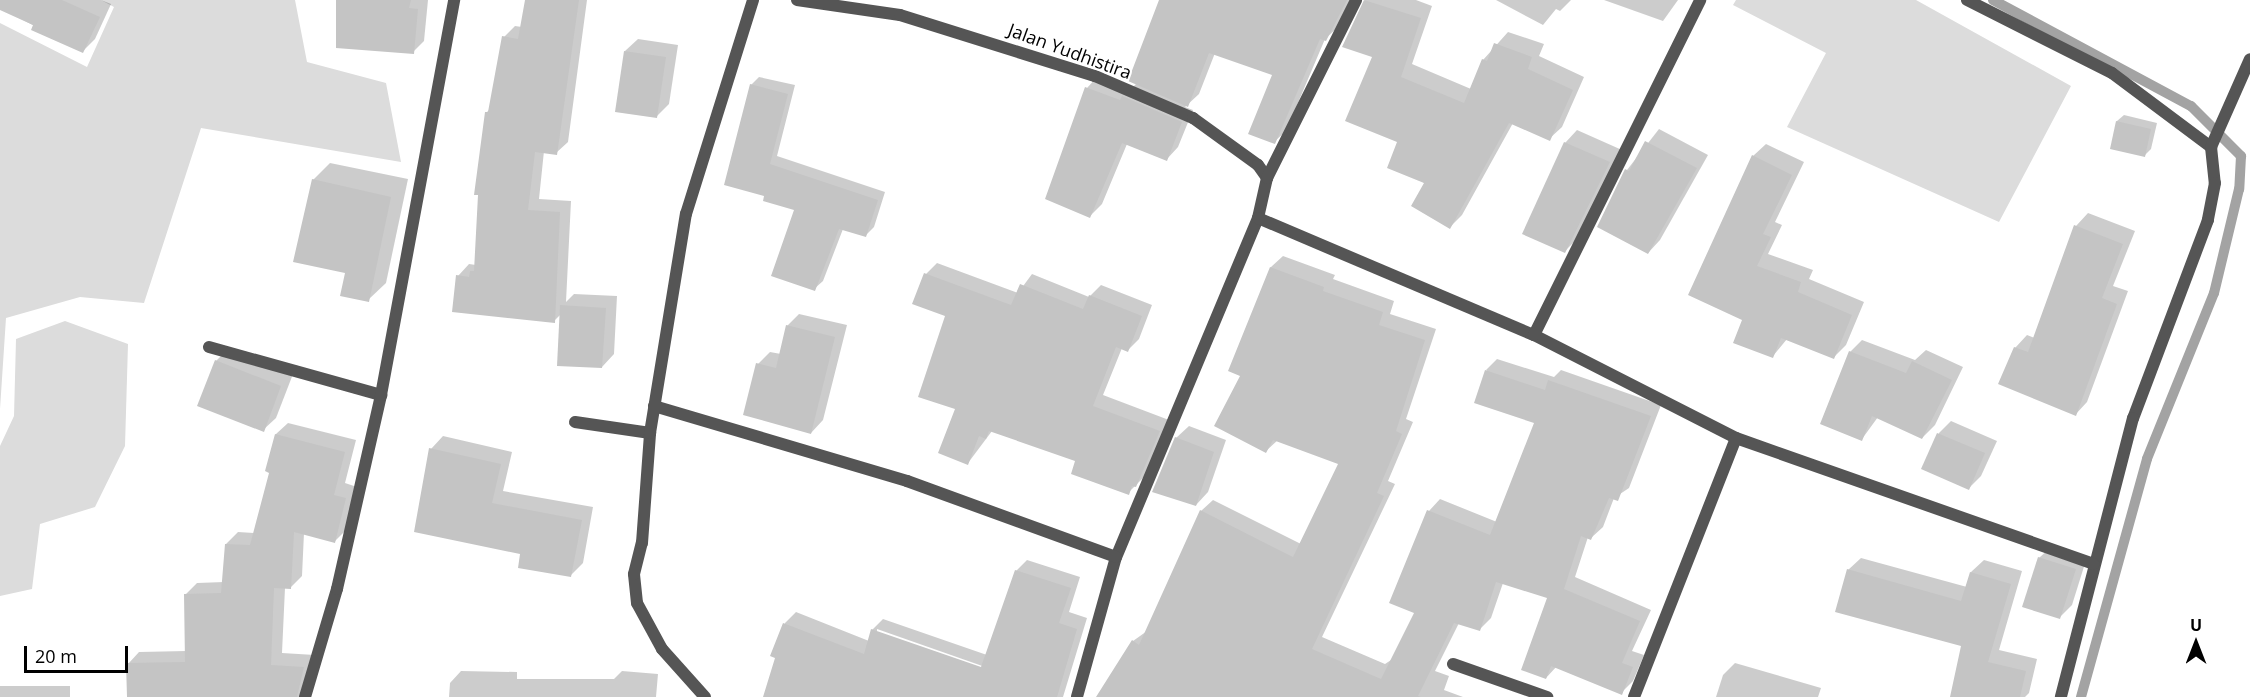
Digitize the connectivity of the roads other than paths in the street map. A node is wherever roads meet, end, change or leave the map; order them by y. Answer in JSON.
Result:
{"nodes":[{"id":1,"x":454,"y":0,"type":"edge"},
{"id":2,"x":753,"y":0,"type":"edge"},
{"id":3,"x":797,"y":0,"type":"edge"},
{"id":4,"x":1356,"y":0,"type":"edge"},
{"id":5,"x":1700,"y":0,"type":"edge"},
{"id":6,"x":1967,"y":0,"type":"edge"},
{"id":7,"x":2250,"y":59,"type":"edge"},
{"id":8,"x":2211,"y":147,"type":"junction"},
{"id":9,"x":1267,"y":178,"type":"junction"},
{"id":10,"x":1258,"y":218,"type":"junction"},
{"id":11,"x":1534,"y":335,"type":"junction"},
{"id":12,"x":209,"y":347,"type":"dead end"},
{"id":13,"x":381,"y":395,"type":"junction"},
{"id":14,"x":654,"y":406,"type":"junction"},
{"id":15,"x":575,"y":422,"type":"dead end"},
{"id":16,"x":650,"y":433,"type":"junction"},
{"id":17,"x":1736,"y":438,"type":"junction"},
{"id":18,"x":1116,"y":557,"type":"junction"},
{"id":19,"x":2093,"y":564,"type":"junction"},
{"id":20,"x":1453,"y":664,"type":"dead end"},
{"id":21,"x":305,"y":697,"type":"edge"},
{"id":22,"x":705,"y":697,"type":"edge"},
{"id":23,"x":1077,"y":697,"type":"edge"},
{"id":24,"x":1547,"y":697,"type":"edge"},
{"id":25,"x":1634,"y":697,"type":"edge"},
{"id":26,"x":2061,"y":697,"type":"edge"}],
"edges":[{"from":1,"to":13,"type":"street"},
{"from":2,"to":14,"type":"street"},
{"from":3,"to":9,"type":"street","name":"Jalan Yudhistira"},
{"from":4,"to":9,"type":"street"},
{"from":5,"to":11,"type":"street"},
{"from":6,"to":8,"type":"street"},
{"from":7,"to":8,"type":"street"},
{"from":8,"to":19,"type":"street"},
{"from":9,"to":10,"type":"street"},
{"from":10,"to":11,"type":"street"},
{"from":10,"to":18,"type":"street"},
{"from":11,"to":17,"type":"street"},
{"from":12,"to":13,"type":"street"},
{"from":13,"to":21,"type":"street"},
{"from":14,"to":16,"type":"street"},
{"from":14,"to":18,"type":"street"},
{"from":15,"to":16,"type":"street"},
{"from":16,"to":22,"type":"street"},
{"from":17,"to":19,"type":"street"},
{"from":17,"to":25,"type":"street"},
{"from":18,"to":23,"type":"street"},
{"from":19,"to":26,"type":"street"},
{"from":20,"to":24,"type":"street"}]}
